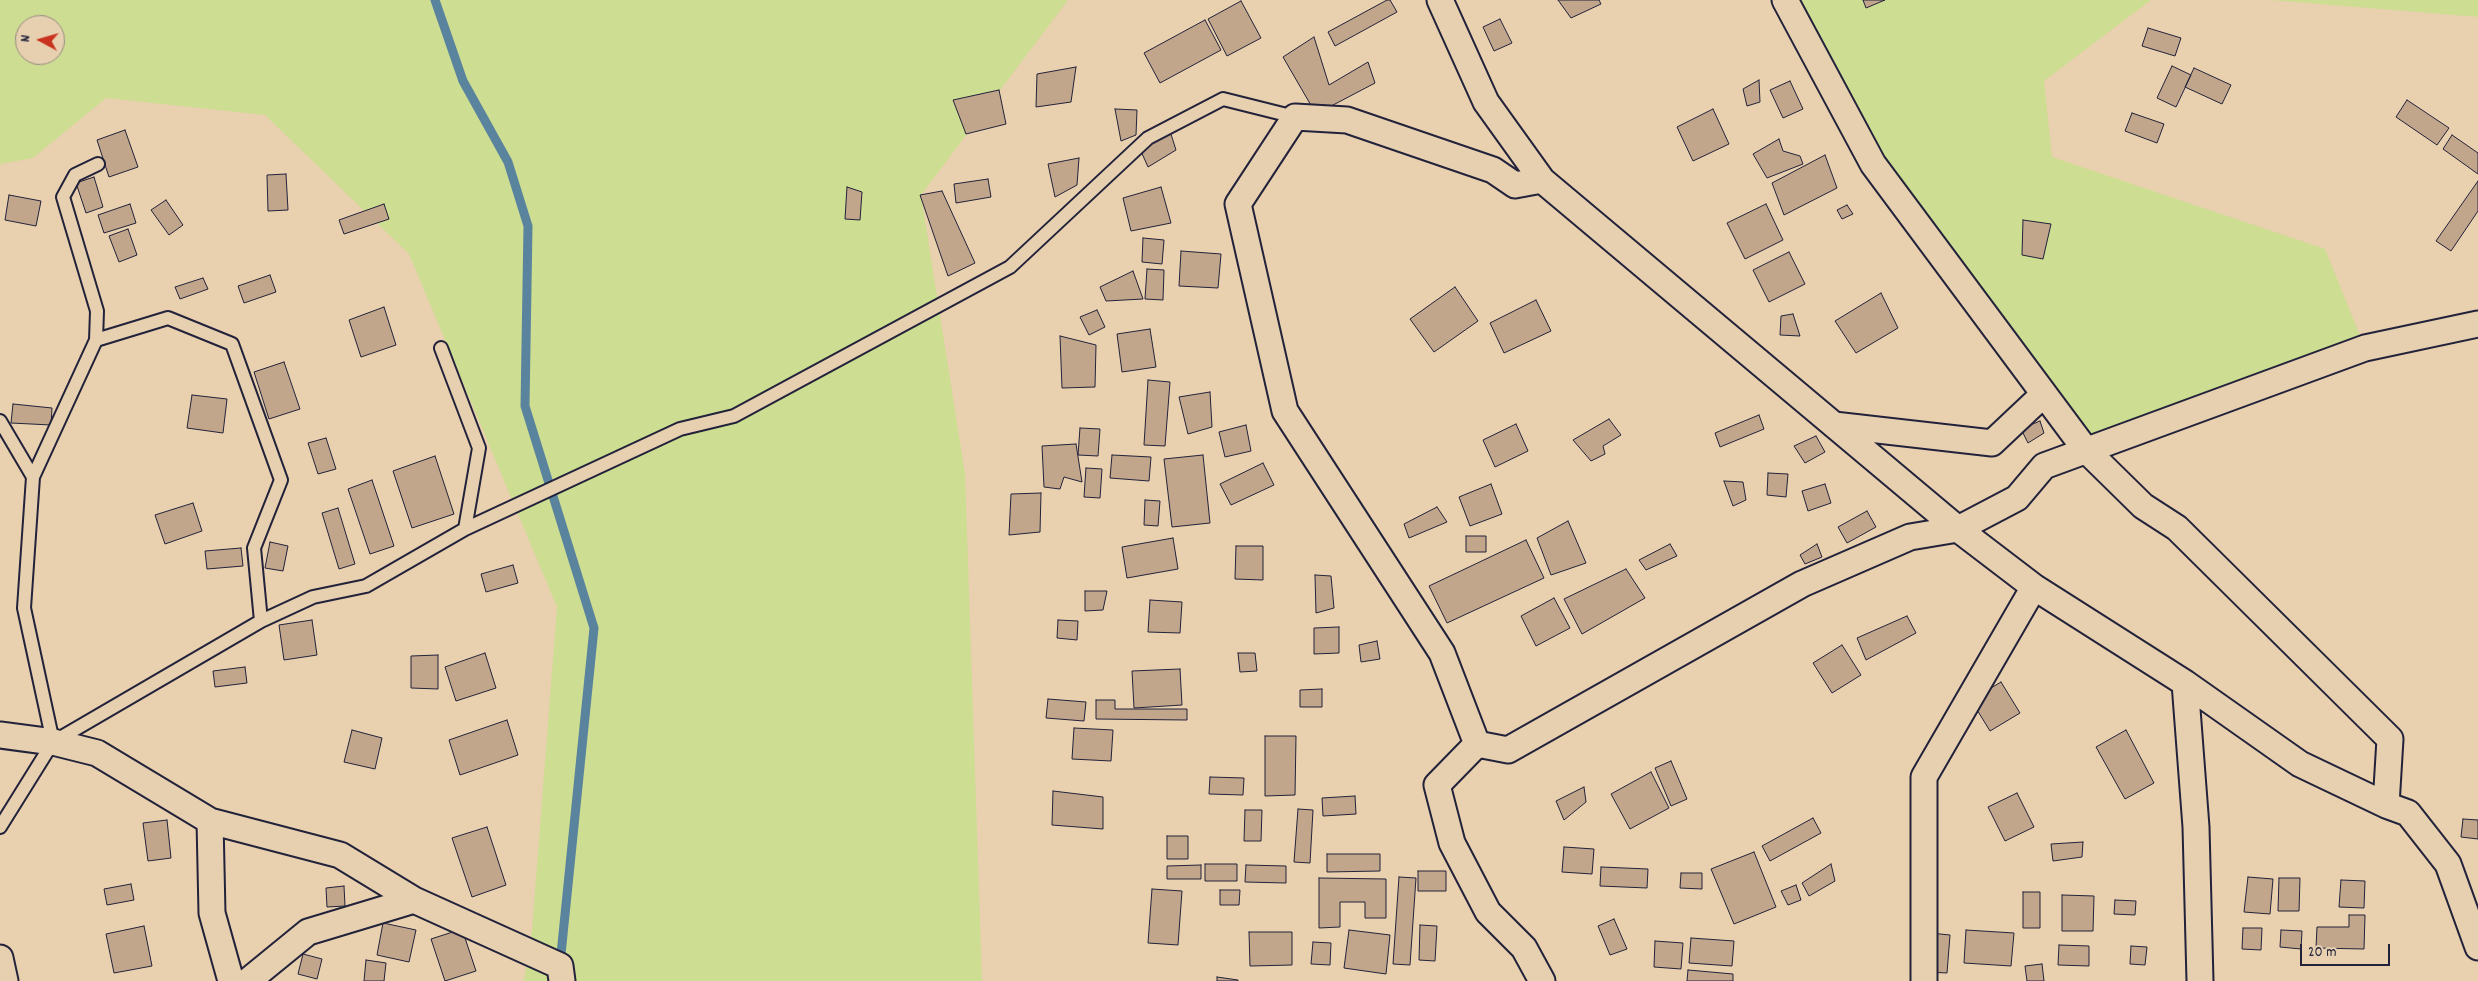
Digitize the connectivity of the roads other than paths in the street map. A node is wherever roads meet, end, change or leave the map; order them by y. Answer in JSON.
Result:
{"nodes":[{"id":1,"x":1440,"y":0,"type":"edge"},
{"id":2,"x":1785,"y":0,"type":"edge"},
{"id":3,"x":1295,"y":117,"type":"junction"},
{"id":4,"x":98,"y":164,"type":"dead end"},
{"id":5,"x":1542,"y":180,"type":"junction"},
{"id":6,"x":2478,"y":324,"type":"edge"},
{"id":7,"x":96,"y":340,"type":"junction"},
{"id":8,"x":441,"y":348,"type":"dead end"},
{"id":9,"x":2044,"y":394,"type":"junction"},
{"id":10,"x":0,"y":421,"type":"edge"},
{"id":11,"x":1834,"y":425,"type":"junction"},
{"id":12,"x":2085,"y":449,"type":"junction"},
{"id":13,"x":32,"y":477,"type":"junction"},
{"id":14,"x":465,"y":529,"type":"junction"},
{"id":15,"x":1958,"y":529,"type":"junction"},
{"id":16,"x":2034,"y":587,"type":"junction"},
{"id":17,"x":261,"y":621,"type":"junction"},
{"id":18,"x":2184,"y":683,"type":"junction"},
{"id":19,"x":0,"y":735,"type":"edge"},
{"id":20,"x":53,"y":742,"type":"junction"},
{"id":21,"x":1477,"y":744,"type":"junction"},
{"id":22,"x":2386,"y":805,"type":"junction"},
{"id":23,"x":210,"y":821,"type":"junction"},
{"id":24,"x":0,"y":827,"type":"edge"},
{"id":25,"x":414,"y":900,"type":"junction"},
{"id":26,"x":2478,"y":947,"type":"edge"},
{"id":27,"x":0,"y":958,"type":"edge"},
{"id":28,"x":5,"y":981,"type":"edge"},
{"id":29,"x":230,"y":981,"type":"edge"},
{"id":30,"x":248,"y":981,"type":"edge"},
{"id":31,"x":562,"y":981,"type":"edge"},
{"id":32,"x":1542,"y":981,"type":"edge"},
{"id":33,"x":1924,"y":981,"type":"edge"},
{"id":34,"x":2200,"y":981,"type":"edge"}],
"edges":[{"from":1,"to":5,"type":"street"},
{"from":2,"to":9,"type":"street"},
{"from":3,"to":5,"type":"street"},
{"from":3,"to":14,"type":"lane"},
{"from":3,"to":21,"type":"street"},
{"from":4,"to":7,"type":"lane"},
{"from":5,"to":11,"type":"street"},
{"from":6,"to":12,"type":"street"},
{"from":7,"to":13,"type":"lane"},
{"from":7,"to":17,"type":"lane"},
{"from":8,"to":14,"type":"lane"},
{"from":9,"to":11,"type":"street"},
{"from":9,"to":12,"type":"street"},
{"from":10,"to":13,"type":"lane"},
{"from":11,"to":15,"type":"street"},
{"from":12,"to":15,"type":"street"},
{"from":12,"to":22,"type":"street"},
{"from":13,"to":20,"type":"lane"},
{"from":14,"to":17,"type":"lane"},
{"from":15,"to":16,"type":"street"},
{"from":15,"to":21,"type":"street"},
{"from":16,"to":18,"type":"street"},
{"from":16,"to":33,"type":"street"},
{"from":17,"to":20,"type":"lane"},
{"from":18,"to":22,"type":"street"},
{"from":18,"to":34,"type":"street"},
{"from":19,"to":20,"type":"street"},
{"from":20,"to":23,"type":"street"},
{"from":20,"to":24,"type":"lane"},
{"from":21,"to":32,"type":"street"},
{"from":22,"to":26,"type":"street"},
{"from":23,"to":25,"type":"street"},
{"from":23,"to":29,"type":"street"},
{"from":25,"to":30,"type":"street"},
{"from":25,"to":31,"type":"street"},
{"from":27,"to":28,"type":"street"}]}
